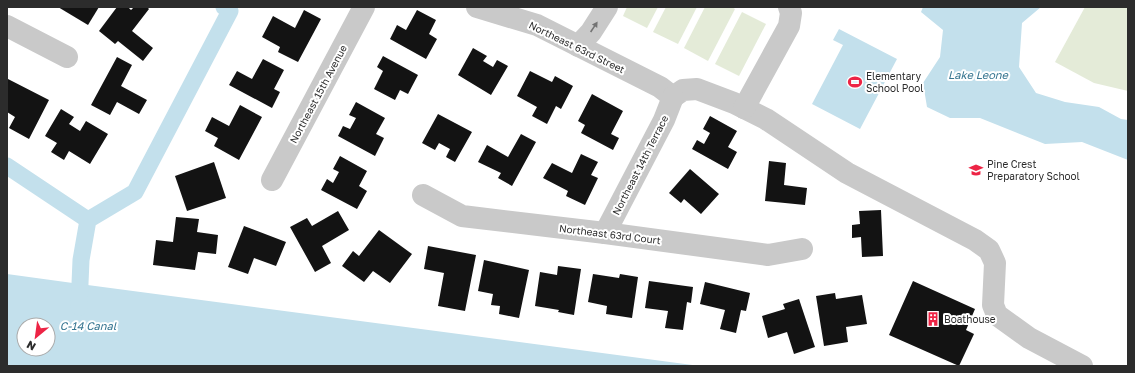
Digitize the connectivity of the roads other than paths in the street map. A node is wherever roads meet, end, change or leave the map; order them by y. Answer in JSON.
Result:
{"nodes":[{"id":1,"x":364,"y":7,"type":"edge"},
{"id":2,"x":478,"y":7,"type":"edge"},
{"id":3,"x":607,"y":7,"type":"edge"},
{"id":4,"x":788,"y":7,"type":"edge"},
{"id":5,"x":7,"y":26,"type":"edge"},
{"id":6,"x":578,"y":46,"type":"junction"},
{"id":7,"x":66,"y":57,"type":"dead end"},
{"id":8,"x":673,"y":97,"type":"junction"},
{"id":9,"x":744,"y":108,"type":"junction"},
{"id":10,"x":272,"y":180,"type":"dead end"},
{"id":11,"x":423,"y":195,"type":"dead end"},
{"id":12,"x":605,"y":233,"type":"junction"},
{"id":13,"x":802,"y":249,"type":"dead end"},
{"id":14,"x":1082,"y":366,"type":"edge"}],
"edges":[{"from":1,"to":10,"type":"street","name":"Northeast 15th Avenue"},
{"from":2,"to":6,"type":"street","name":"Northeast 63rd Street"},
{"from":6,"to":3,"type":"street","one_way":true},
{"from":4,"to":9,"type":"street"},
{"from":5,"to":7,"type":"street"},
{"from":6,"to":8,"type":"street","name":"Northeast 63rd Street"},
{"from":8,"to":9,"type":"street"},
{"from":8,"to":12,"type":"street","name":"Northeast 14th Terrace"},
{"from":9,"to":14,"type":"street"},
{"from":11,"to":12,"type":"street","name":"Northeast 63rd Court"},
{"from":12,"to":13,"type":"street","name":"Northeast 63rd Court"}]}
